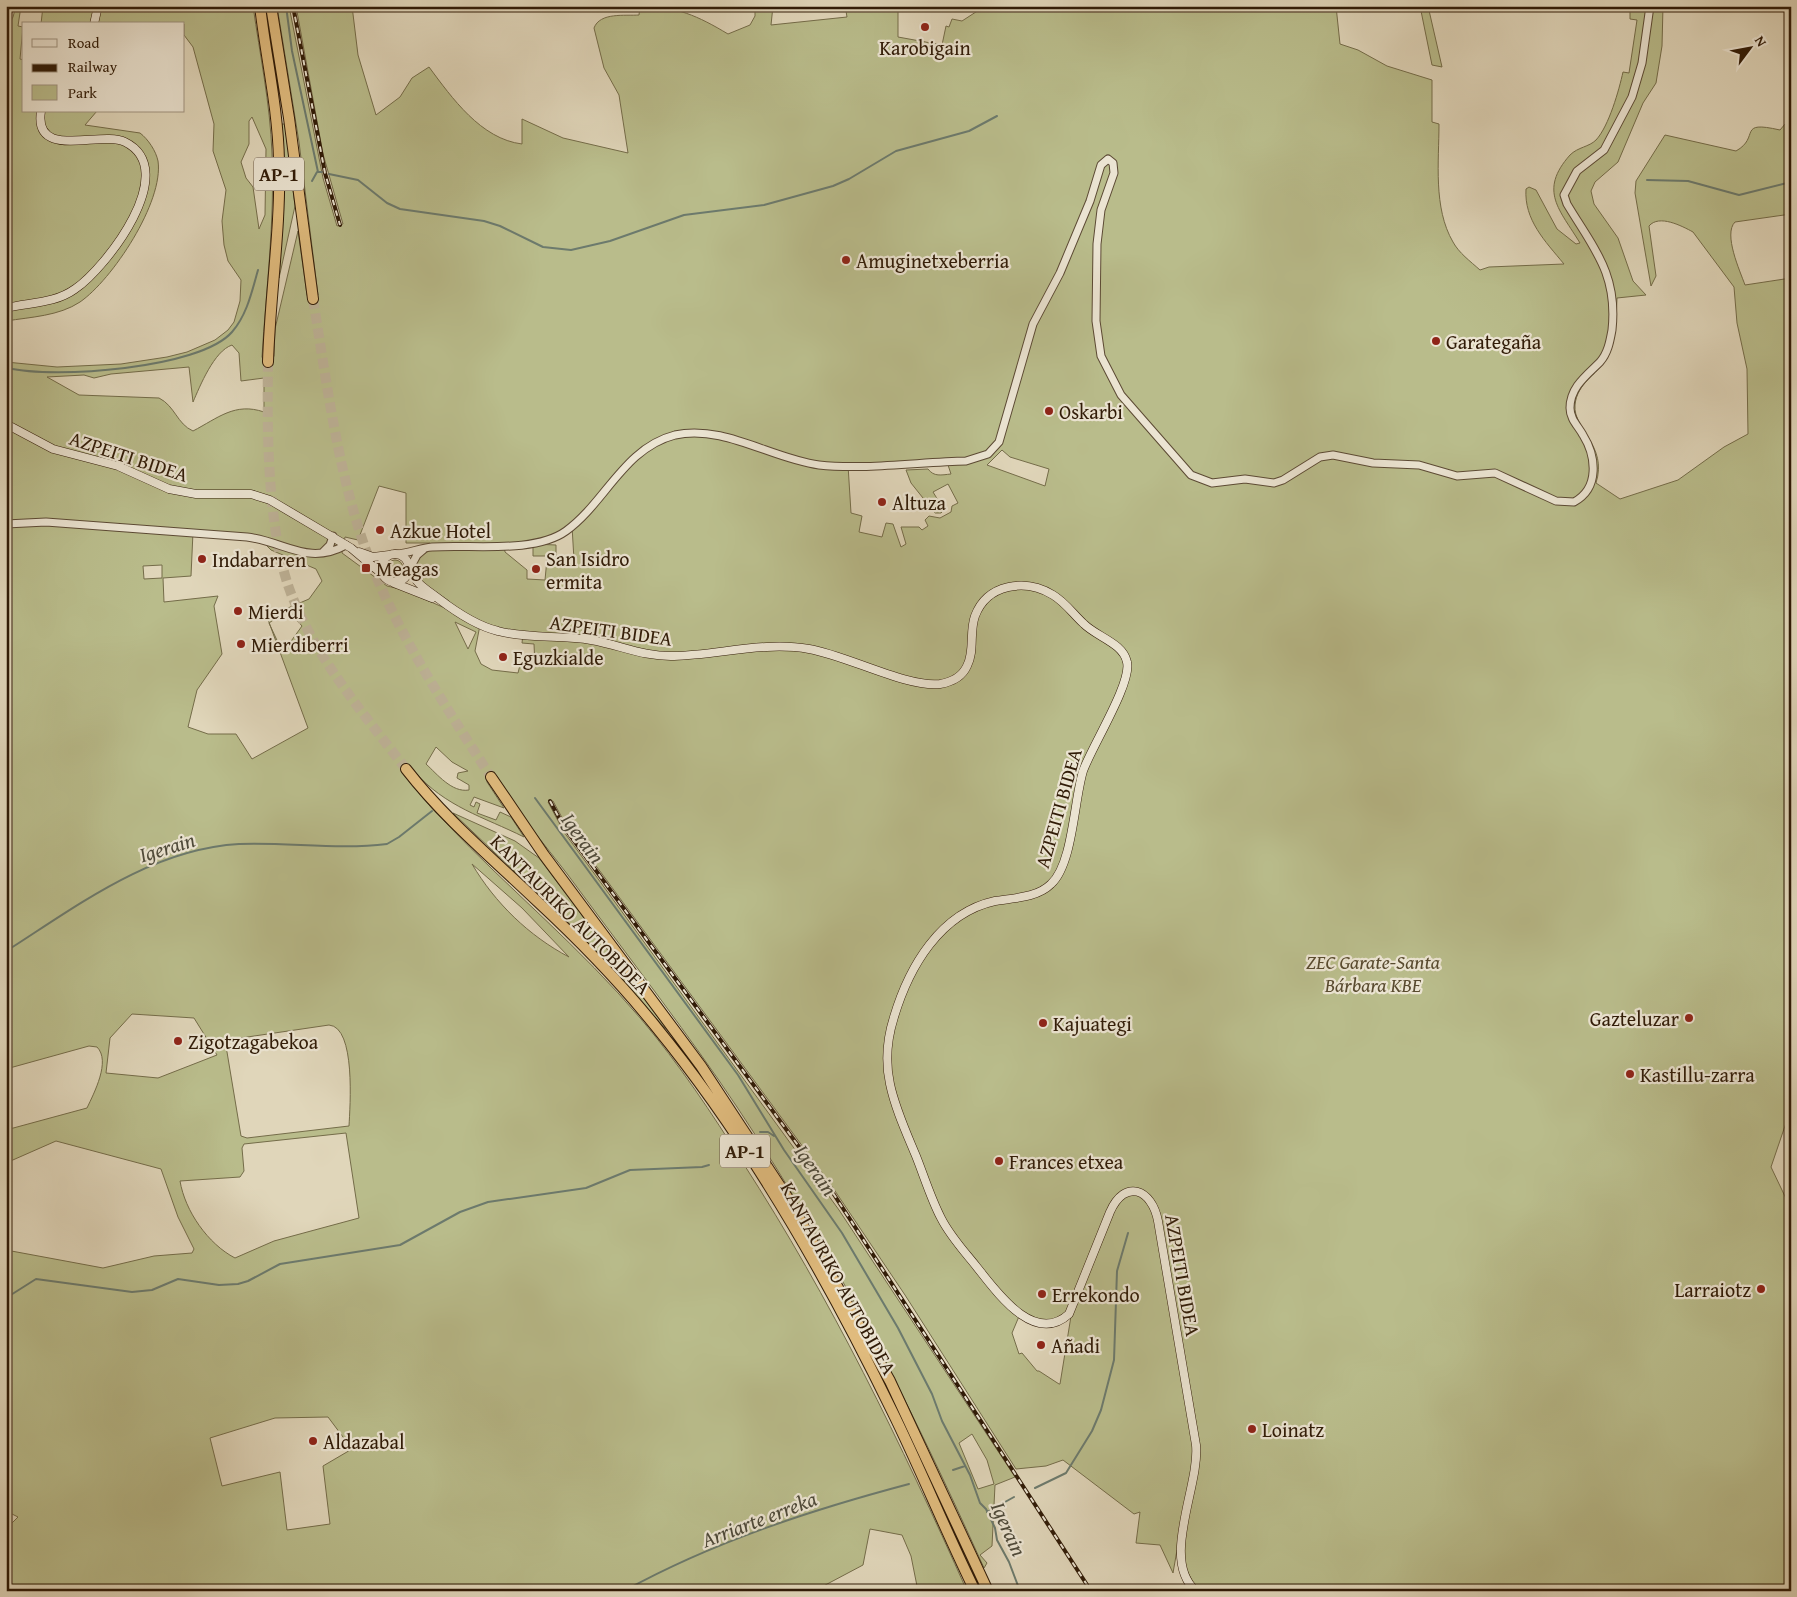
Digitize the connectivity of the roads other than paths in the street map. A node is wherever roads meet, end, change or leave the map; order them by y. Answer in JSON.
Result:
{"nodes":[{"id":1,"x":98,"y":6,"type":"edge"},
{"id":2,"x":260,"y":6,"type":"edge"},
{"id":3,"x":271,"y":6,"type":"edge"},
{"id":4,"x":1650,"y":6,"type":"edge"},
{"id":5,"x":94,"y":22,"type":"edge"},
{"id":6,"x":41,"y":112,"type":"edge"},
{"id":7,"x":313,"y":299,"type":"tunnel mouth"},
{"id":8,"x":6,"y":308,"type":"edge"},
{"id":9,"x":268,"y":362,"type":"tunnel mouth"},
{"id":10,"x":6,"y":424,"type":"edge"},
{"id":11,"x":6,"y":524,"type":"edge"},
{"id":12,"x":333,"y":536,"type":"junction"},
{"id":13,"x":349,"y":547,"type":"junction"},
{"id":14,"x":431,"y":547,"type":"junction"},
{"id":15,"x":393,"y":554,"type":"junction"},
{"id":16,"x":316,"y":555,"type":"junction"},
{"id":17,"x":410,"y":569,"type":"junction"},
{"id":18,"x":382,"y":574,"type":"junction"},
{"id":19,"x":393,"y":582,"type":"junction"},
{"id":20,"x":445,"y":604,"type":"junction"},
{"id":21,"x":406,"y":769,"type":"tunnel mouth"},
{"id":22,"x":491,"y":776,"type":"tunnel mouth"},
{"id":23,"x":975,"y":1591,"type":"edge"},
{"id":24,"x":988,"y":1591,"type":"edge"},
{"id":25,"x":1196,"y":1591,"type":"edge"}],
"edges":[{"from":1,"to":5,"type":"main road"},
{"from":2,"to":9,"type":"highway","number":"AP-1"},
{"from":3,"to":7,"type":"highway","number":"AP-1"},
{"from":4,"to":14,"type":"street"},
{"from":6,"to":8,"type":"main road"},
{"from":10,"to":12,"type":"main road","name":"AZPEITI BIDEA"},
{"from":11,"to":16,"type":"street"},
{"from":12,"to":13,"type":"main road","name":"AZPEITI BIDEA"},
{"from":12,"to":16,"type":"street"},
{"from":13,"to":15,"type":"main road","name":"AZPEITI BIDEA"},
{"from":13,"to":16,"type":"street"},
{"from":13,"to":18,"type":"main road","name":"AZPEITI BIDEA"},
{"from":14,"to":15,"type":"street"},
{"from":14,"to":17,"type":"street"},
{"from":15,"to":17,"type":"main road"},
{"from":15,"to":18,"type":"main road"},
{"from":17,"to":19,"type":"main road"},
{"from":17,"to":20,"type":"main road","name":"AZPEITI BIDEA"},
{"from":18,"to":19,"type":"main road"},
{"from":19,"to":20,"type":"main road","name":"AZPEITI BIDEA"},
{"from":20,"to":25,"type":"main road","name":"AZPEITI BIDEA"},
{"from":21,"to":23,"type":"highway","name":"KANTAURIKO AUTOBIDEA","number":"AP-1"},
{"from":22,"to":24,"type":"highway","name":"KANTAURIKO AUTOBIDEA","number":"AP-1"}]}
